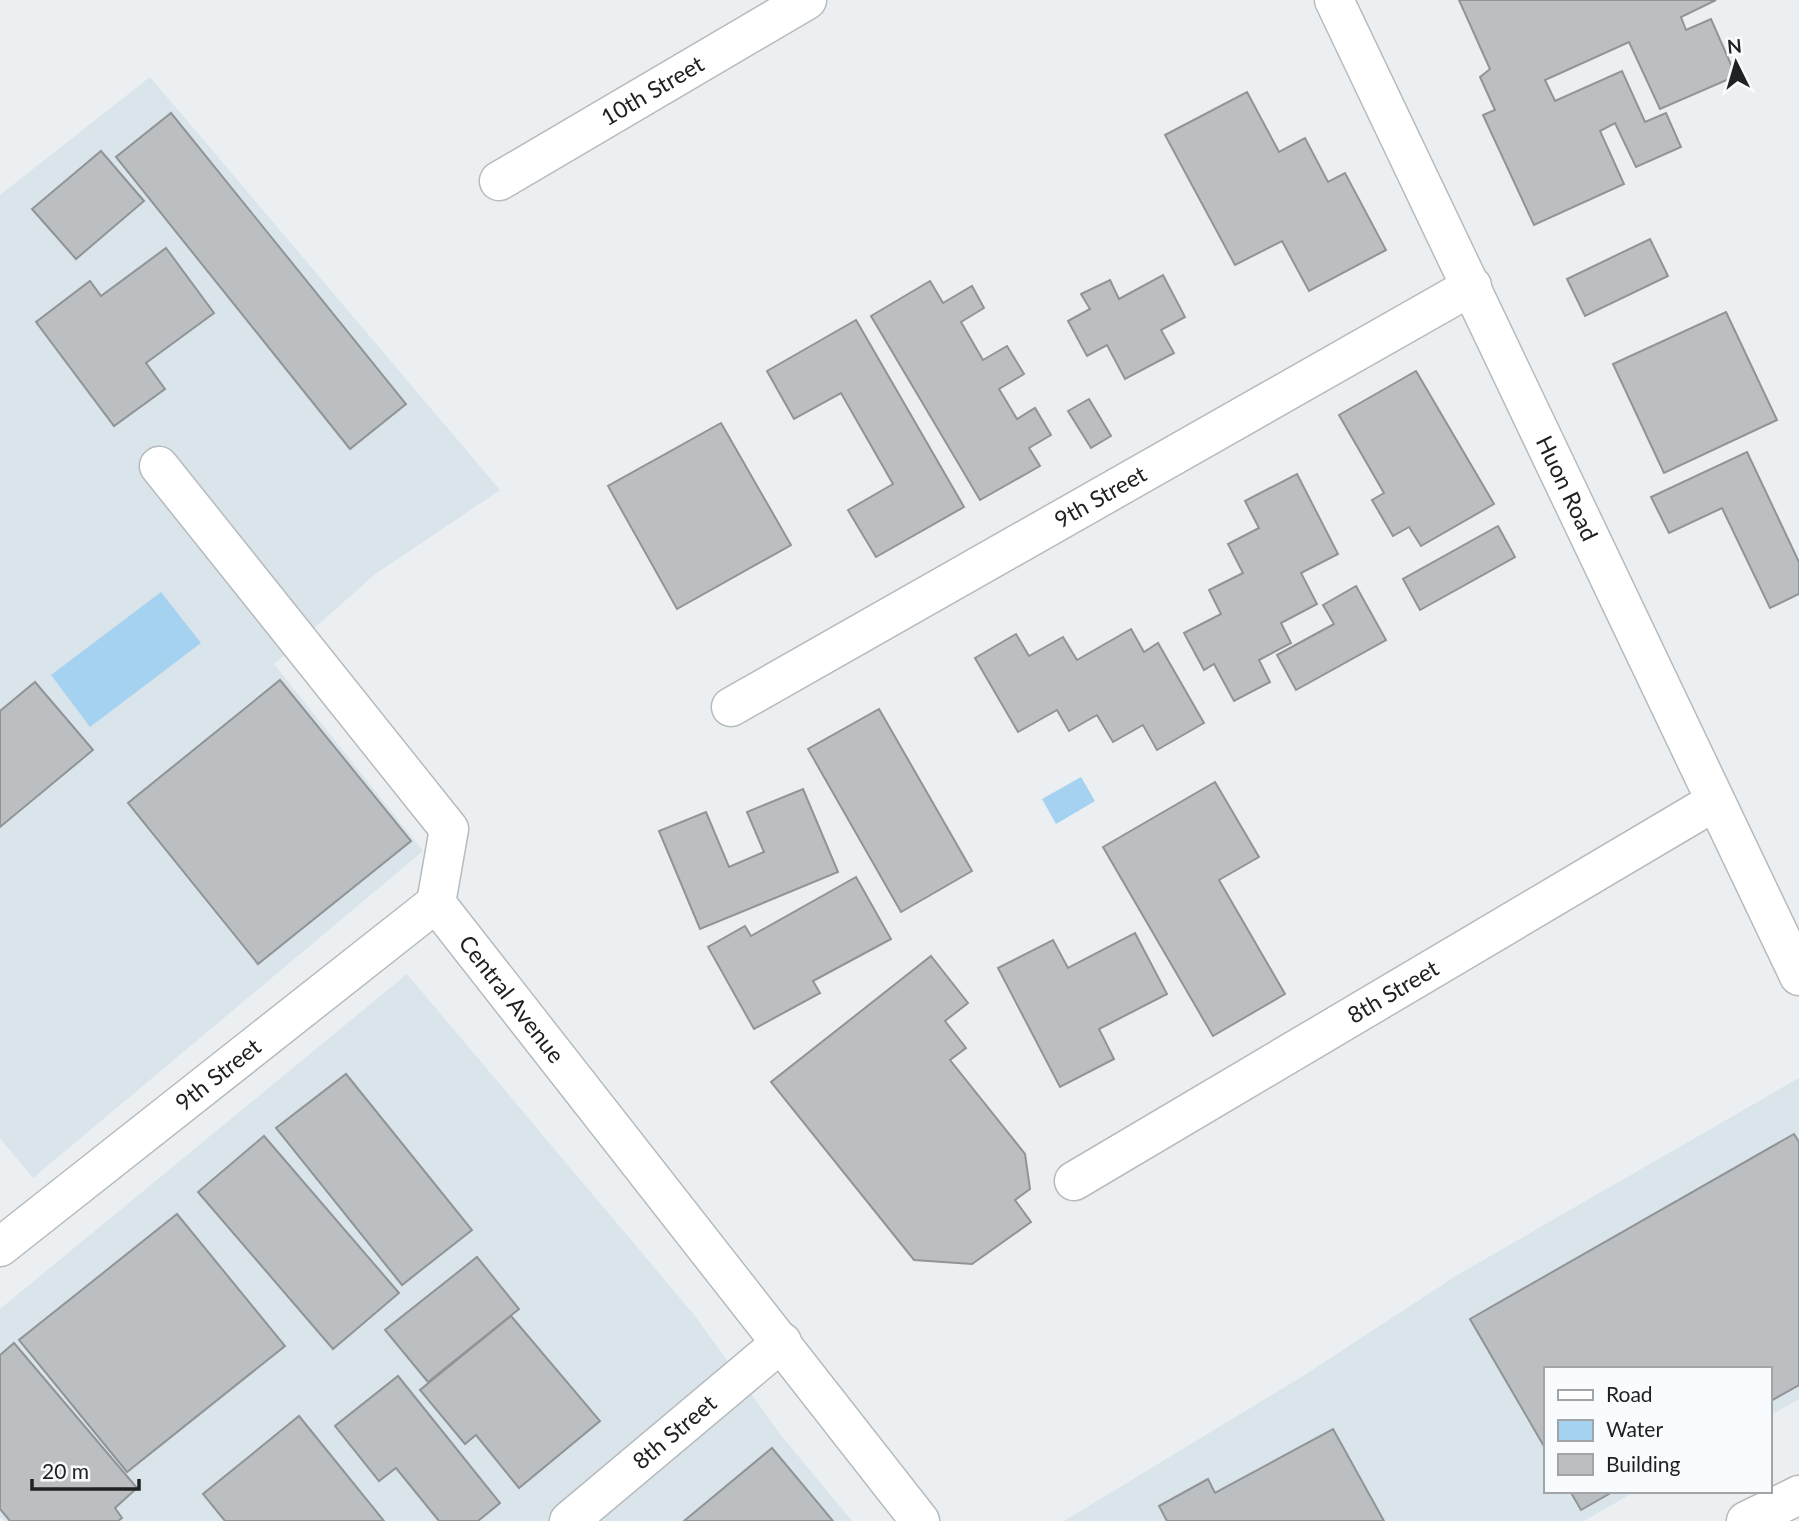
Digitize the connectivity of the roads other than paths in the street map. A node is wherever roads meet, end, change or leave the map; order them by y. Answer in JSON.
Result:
{"nodes":[{"id":1,"x":807,"y":0,"type":"edge"},
{"id":2,"x":1334,"y":0,"type":"edge"},
{"id":3,"x":499,"y":181,"type":"dead end"},
{"id":4,"x":1472,"y":286,"type":"junction"},
{"id":5,"x":159,"y":466,"type":"dead end"},
{"id":6,"x":731,"y":707,"type":"dead end"},
{"id":7,"x":1714,"y":802,"type":"junction"},
{"id":8,"x":436,"y":903,"type":"junction"},
{"id":9,"x":1799,"y":976,"type":"edge"},
{"id":10,"x":1074,"y":1181,"type":"dead end"},
{"id":11,"x":0,"y":1247,"type":"edge"},
{"id":12,"x":782,"y":1342,"type":"junction"},
{"id":13,"x":1799,"y":1465,"type":"edge"},
{"id":14,"x":1771,"y":1488,"type":"edge"},
{"id":15,"x":1764,"y":1493,"type":"edge"},
{"id":16,"x":1799,"y":1495,"type":"edge"},
{"id":17,"x":569,"y":1521,"type":"edge"},
{"id":18,"x":919,"y":1521,"type":"edge"},
{"id":19,"x":1730,"y":1521,"type":"edge"},
{"id":20,"x":1746,"y":1521,"type":"edge"}],
"edges":[{"from":1,"to":3,"type":"street","name":"10th Street"},
{"from":2,"to":4,"type":"street","name":"Huon Road"},
{"from":4,"to":6,"type":"street","name":"9th Street"},
{"from":4,"to":7,"type":"street","name":"Huon Road"},
{"from":5,"to":8,"type":"street"},
{"from":7,"to":9,"type":"street","name":"Huon Road"},
{"from":7,"to":10,"type":"street","name":"8th Street"},
{"from":8,"to":11,"type":"street","name":"9th Street"},
{"from":8,"to":12,"type":"street","name":"Central Avenue"},
{"from":12,"to":17,"type":"street","name":"8th Street"},
{"from":12,"to":18,"type":"street","name":"Central Avenue"},
{"from":13,"to":14,"type":"street"},
{"from":15,"to":19,"type":"street"},
{"from":16,"to":20,"type":"street"}]}
